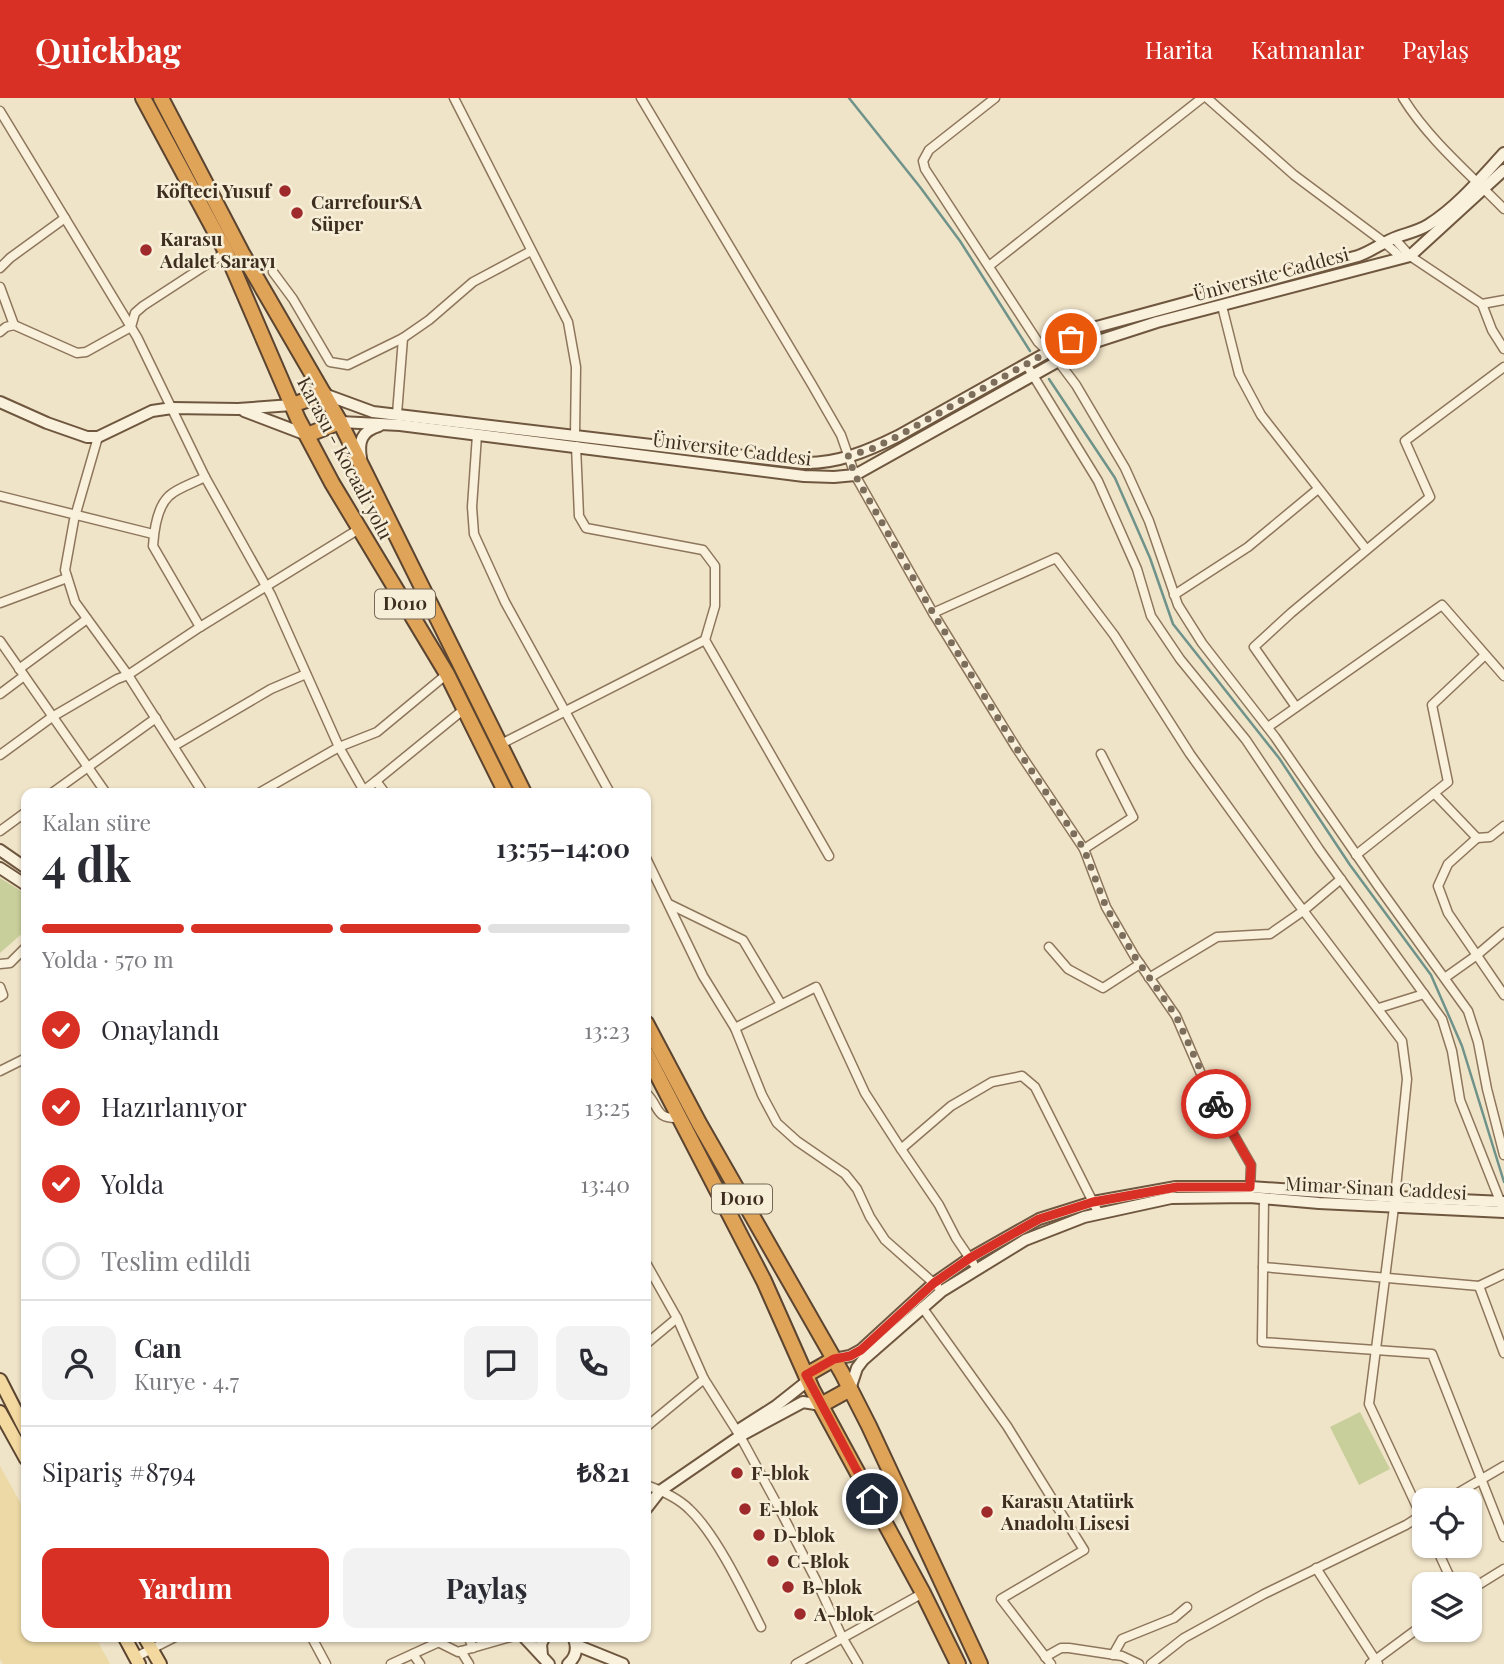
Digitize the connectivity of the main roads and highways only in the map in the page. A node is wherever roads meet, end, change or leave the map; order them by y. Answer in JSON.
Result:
{"nodes":[{"id":1,"x":143,"y":98,"type":"edge"},
{"id":2,"x":161,"y":98,"type":"edge"},
{"id":3,"x":1504,"y":153,"type":"edge"},
{"id":4,"x":1504,"y":170,"type":"edge"},
{"id":5,"x":1481,"y":185,"type":"junction"},
{"id":6,"x":324,"y":394,"type":"junction"},
{"id":7,"x":0,"y":402,"type":"edge"},
{"id":8,"x":292,"y":405,"type":"junction"},
{"id":9,"x":238,"y":409,"type":"junction"},
{"id":10,"x":340,"y":422,"type":"junction"},
{"id":11,"x":390,"y":424,"type":"junction"},
{"id":12,"x":307,"y":435,"type":"junction"},
{"id":13,"x":576,"y":441,"type":"junction"},
{"id":14,"x":362,"y":468,"type":"junction"},
{"id":15,"x":503,"y":788,"type":"edge"},
{"id":16,"x":521,"y":788,"type":"edge"},
{"id":17,"x":0,"y":850,"type":"edge"},
{"id":18,"x":21,"y":864,"type":"edge"},
{"id":19,"x":0,"y":868,"type":"edge"},
{"id":20,"x":21,"y":883,"type":"edge"},
{"id":21,"x":651,"y":1033,"type":"edge"},
{"id":22,"x":651,"y":1063,"type":"edge"},
{"id":23,"x":1250,"y":1192,"type":"junction"},
{"id":24,"x":1395,"y":1202,"type":"junction"},
{"id":25,"x":1503,"y":1207,"type":"edge"},
{"id":26,"x":938,"y":1287,"type":"junction"},
{"id":27,"x":834,"y":1359,"type":"junction"},
{"id":28,"x":806,"y":1375,"type":"junction"},
{"id":29,"x":0,"y":1380,"type":"edge"},
{"id":30,"x":850,"y":1389,"type":"junction"},
{"id":31,"x":821,"y":1405,"type":"junction"},
{"id":32,"x":0,"y":1412,"type":"edge"},
{"id":33,"x":21,"y":1421,"type":"edge"},
{"id":34,"x":739,"y":1434,"type":"junction"},
{"id":35,"x":21,"y":1450,"type":"edge"},
{"id":36,"x":653,"y":1488,"type":"edge"},
{"id":37,"x":127,"y":1642,"type":"edge"},
{"id":38,"x":147,"y":1642,"type":"edge"},
{"id":39,"x":528,"y":1642,"type":"edge"},
{"id":40,"x":542,"y":1642,"type":"edge"},
{"id":41,"x":574,"y":1642,"type":"edge"},
{"id":42,"x":580,"y":1642,"type":"edge"},
{"id":43,"x":137,"y":1661,"type":"edge"},
{"id":44,"x":544,"y":1661,"type":"edge"},
{"id":45,"x":160,"y":1664,"type":"edge"},
{"id":46,"x":568,"y":1664,"type":"edge"},
{"id":47,"x":623,"y":1664,"type":"edge"},
{"id":48,"x":958,"y":1664,"type":"edge"},
{"id":49,"x":980,"y":1664,"type":"edge"}],
"edges":[{"from":1,"to":8,"type":"highway","name":"Karasu - Kocaali yolu","number":"D010"},
{"from":2,"to":6,"type":"highway","name":"Karasu - Kocaali yolu","number":"D010"},
{"from":3,"to":5,"type":"main road"},
{"from":4,"to":5,"type":"main road","name":"Üniversite Caddesi"},
{"from":5,"to":13,"type":"main road"},
{"from":5,"to":13,"type":"main road","name":"Üniversite Caddesi"},
{"from":6,"to":8,"type":"highway"},
{"from":6,"to":10,"type":"highway","name":"Karasu - Kocaali yolu","number":"D010"},
{"from":6,"to":13,"type":"main road"},
{"from":7,"to":9,"type":"main road"},
{"from":8,"to":9,"type":"main road"},
{"from":8,"to":12,"type":"highway","name":"Karasu - Kocaali yolu","number":"D010"},
{"from":9,"to":12,"type":"main road"},
{"from":10,"to":11,"type":"main road","name":"Üniversite Caddesi"},
{"from":10,"to":12,"type":"highway"},
{"from":10,"to":14,"type":"highway","name":"Karasu - Kocaali yolu","number":"D010"},
{"from":11,"to":13,"type":"main road","name":"Üniversite Caddesi"},
{"from":11,"to":14,"type":"main road"},
{"from":12,"to":15,"type":"highway","name":"Karasu - Kocaali yolu","number":"D010"},
{"from":14,"to":16,"type":"highway","name":"Karasu - Kocaali yolu","number":"D010"},
{"from":17,"to":18,"type":"main road"},
{"from":19,"to":20,"type":"main road"},
{"from":21,"to":27,"type":"highway","number":"D010"},
{"from":22,"to":28,"type":"highway","number":"D010"},
{"from":23,"to":24,"type":"main road","name":"Mimar Sinan Caddesi"},
{"from":23,"to":24,"type":"main road","name":"Mimar Sinan Caddesi"},
{"from":23,"to":26,"type":"main road","name":"Mimar Sinan Caddesi"},
{"from":23,"to":26,"type":"main road","name":"Mimar Sinan Caddesi"},
{"from":24,"to":25,"type":"main road","name":"Mimar Sinan Caddesi"},
{"from":26,"to":27,"type":"main road","name":"Mimar Sinan Caddesi"},
{"from":26,"to":30,"type":"main road","name":"Mimar Sinan Caddesi"},
{"from":27,"to":28,"type":"highway"},
{"from":27,"to":30,"type":"highway","number":"D010"},
{"from":28,"to":31,"type":"highway","number":"D010"},
{"from":28,"to":34,"type":"main road"},
{"from":29,"to":33,"type":"main road"},
{"from":30,"to":31,"type":"highway"},
{"from":30,"to":49,"type":"highway","number":"D010"},
{"from":31,"to":34,"type":"main road"},
{"from":31,"to":48,"type":"highway","number":"D010"},
{"from":32,"to":35,"type":"main road"},
{"from":34,"to":36,"type":"main road"},
{"from":37,"to":43,"type":"main road"},
{"from":38,"to":45,"type":"main road"},
{"from":39,"to":44,"type":"main road"},
{"from":40,"to":44,"type":"main road"},
{"from":41,"to":46,"type":"main road"},
{"from":42,"to":47,"type":"main road"}]}
